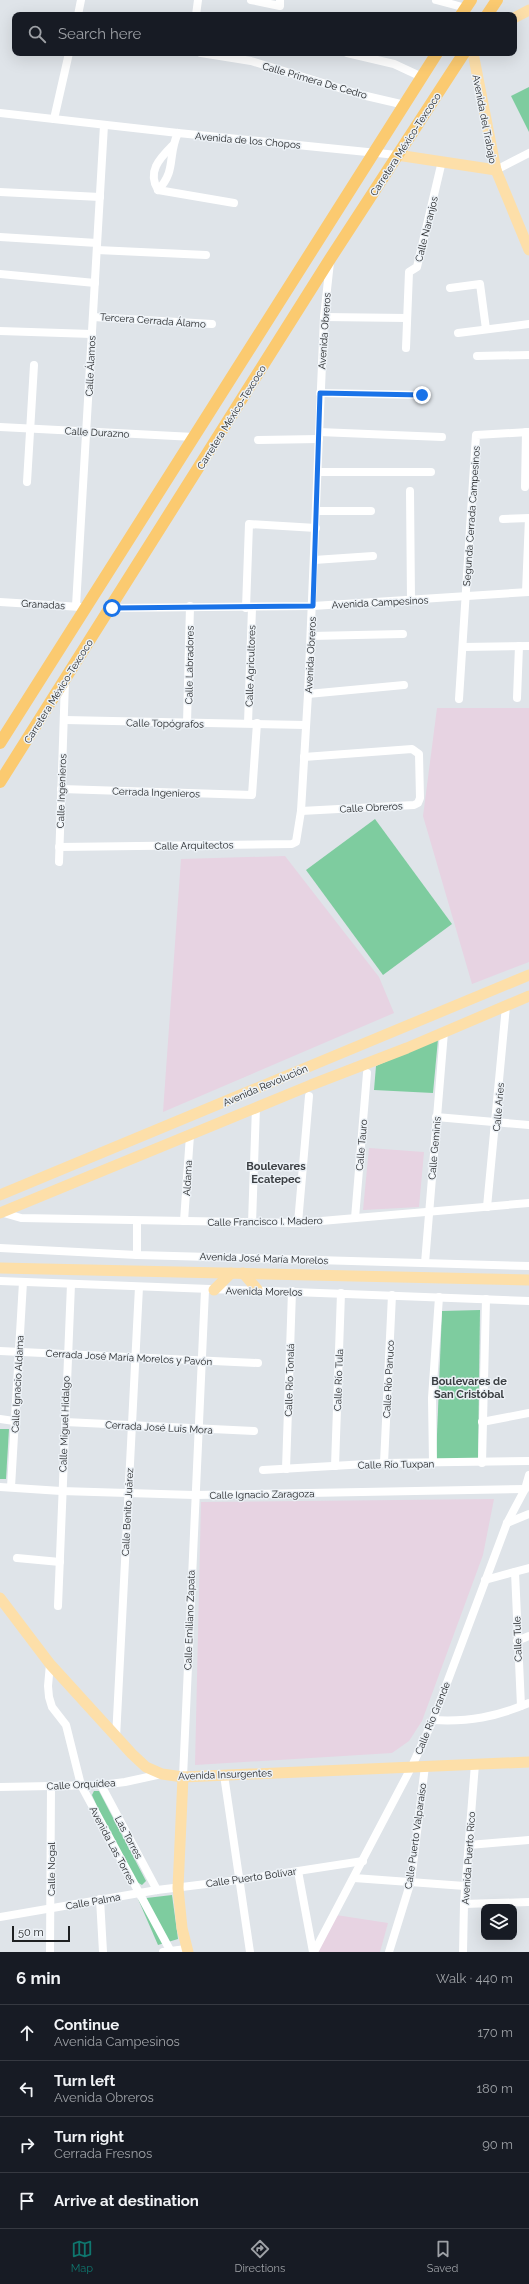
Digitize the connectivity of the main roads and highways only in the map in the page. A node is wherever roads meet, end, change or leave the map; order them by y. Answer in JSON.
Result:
{"nodes":[{"id":1,"x":497,"y":0,"type":"edge"},
{"id":2,"x":529,"y":10,"type":"edge"},
{"id":3,"x":489,"y":12,"type":"edge"},
{"id":4,"x":517,"y":16,"type":"edge"},
{"id":5,"x":435,"y":56,"type":"edge"},
{"id":6,"x":462,"y":56,"type":"edge"},
{"id":7,"x":474,"y":56,"type":"edge"},
{"id":8,"x":397,"y":155,"type":"junction"},
{"id":9,"x":496,"y":170,"type":"junction"},
{"id":10,"x":526,"y":233,"type":"edge"},
{"id":11,"x":529,"y":250,"type":"edge"},
{"id":12,"x":0,"y":744,"type":"edge"},
{"id":13,"x":0,"y":782,"type":"edge"},
{"id":14,"x":529,"y":975,"type":"edge"},
{"id":15,"x":529,"y":996,"type":"edge"},
{"id":16,"x":0,"y":1195,"type":"edge"},
{"id":17,"x":1,"y":1212,"type":"edge"},
{"id":18,"x":0,"y":1268,"type":"edge"},
{"id":19,"x":237,"y":1273,"type":"junction"},
{"id":20,"x":529,"y":1280,"type":"edge"},
{"id":21,"x":257,"y":1289,"type":"road end"},
{"id":22,"x":209,"y":1290,"type":"road end"},
{"id":23,"x":0,"y":1598,"type":"edge"},
{"id":24,"x":529,"y":1762,"type":"edge"},
{"id":25,"x":183,"y":1777,"type":"junction"},
{"id":26,"x":187,"y":1950,"type":"edge"}],
"edges":[{"from":1,"to":3,"type":"highway"},
{"from":2,"to":4,"type":"main road"},
{"from":5,"to":12,"type":"highway","name":"Carretera México-Texcoco"},
{"from":6,"to":8,"type":"highway","name":"Carretera México-Texcoco"},
{"from":7,"to":9,"type":"main road","name":"Avenida del Trabajo"},
{"from":8,"to":9,"type":"main road","name":"Avenida de los Chopos"},
{"from":8,"to":13,"type":"highway","name":"Carretera México-Texcoco"},
{"from":9,"to":10,"type":"main road","name":"Avenida del Trabajo"},
{"from":10,"to":11,"type":"main road","name":"Avenida del Trabajo"},
{"from":14,"to":16,"type":"main road","name":"Avenida Revolución"},
{"from":15,"to":17,"type":"main road","name":"Avenida Revolución"},
{"from":18,"to":19,"type":"main road","name":"Avenida José María Morelos"},
{"from":19,"to":20,"type":"main road","name":"Avenida José María Morelos"},
{"from":19,"to":21,"type":"main road"},
{"from":19,"to":22,"type":"main road"},
{"from":23,"to":25,"type":"main road","name":"Avenida Insurgentes"},
{"from":24,"to":25,"type":"main road","name":"Avenida Insurgentes"},
{"from":25,"to":26,"type":"main road","name":"Calle Emiliano Zapata"}]}
